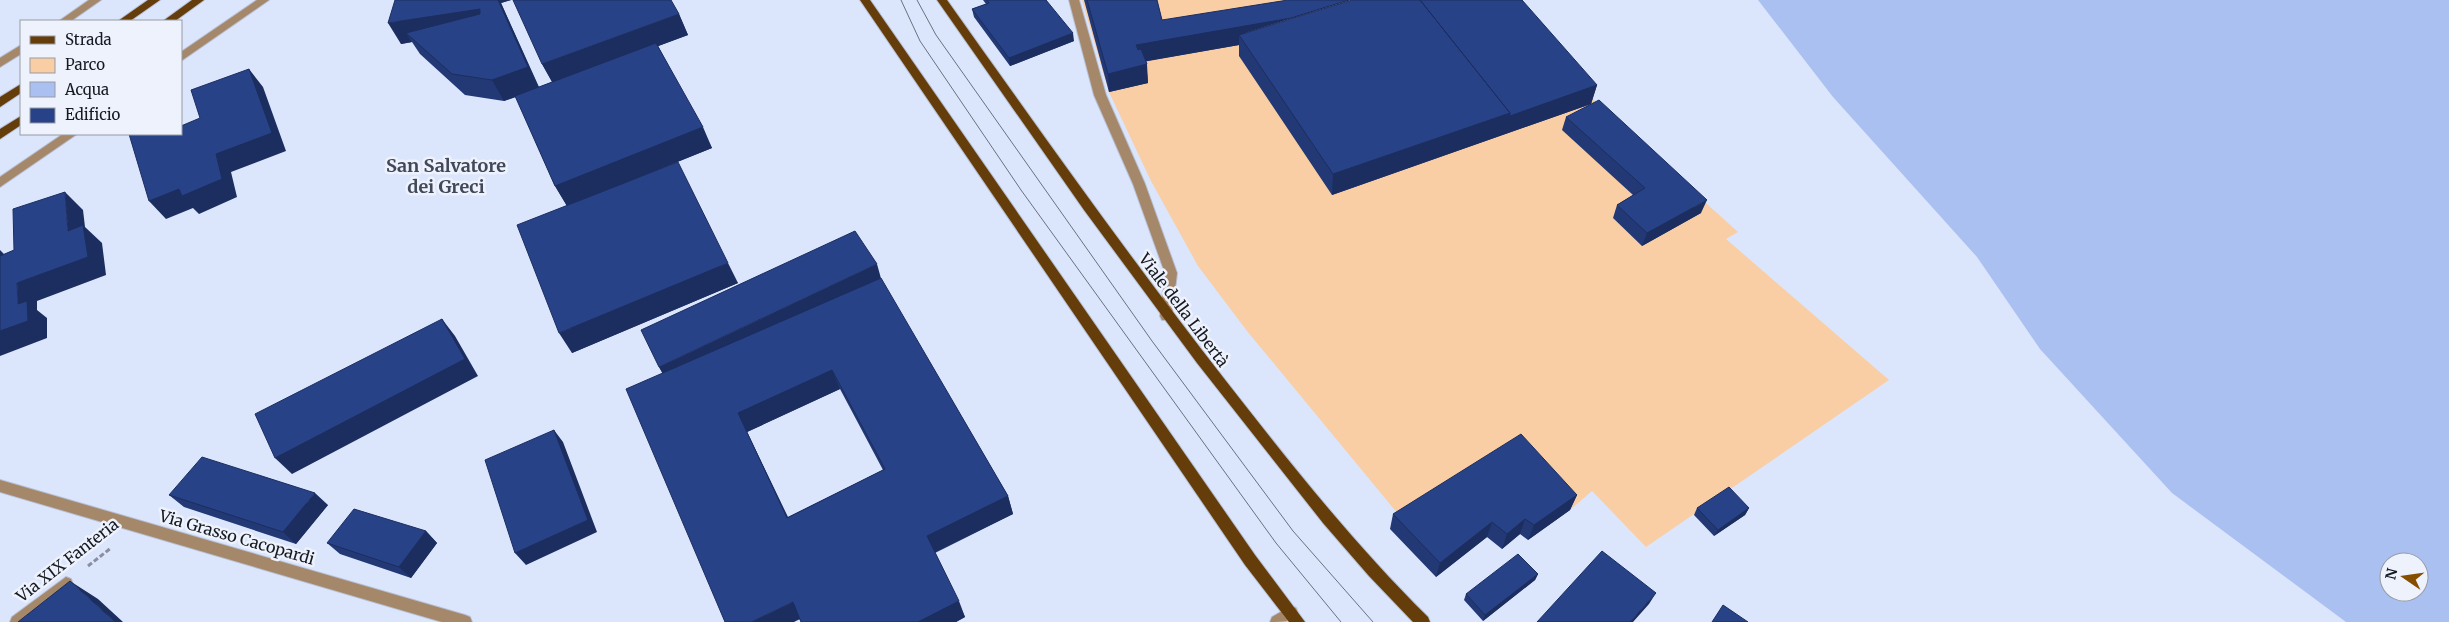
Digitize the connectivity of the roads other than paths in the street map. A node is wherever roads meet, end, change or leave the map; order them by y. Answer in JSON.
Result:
{"nodes":[{"id":1,"x":96,"y":0,"type":"edge"},
{"id":2,"x":155,"y":0,"type":"edge"},
{"id":3,"x":199,"y":0,"type":"edge"},
{"id":4,"x":264,"y":0,"type":"edge"},
{"id":5,"x":866,"y":0,"type":"edge"},
{"id":6,"x":942,"y":0,"type":"edge"},
{"id":7,"x":1074,"y":0,"type":"edge"},
{"id":8,"x":66,"y":20,"type":"edge"},
{"id":9,"x":125,"y":20,"type":"edge"},
{"id":10,"x":169,"y":20,"type":"edge"},
{"id":11,"x":20,"y":50,"type":"edge"},
{"id":12,"x":182,"y":56,"type":"edge"},
{"id":13,"x":0,"y":63,"type":"edge"},
{"id":14,"x":20,"y":89,"type":"edge"},
{"id":15,"x":0,"y":102,"type":"edge"},
{"id":16,"x":20,"y":121,"type":"edge"},
{"id":17,"x":0,"y":135,"type":"edge"},
{"id":18,"x":70,"y":135,"type":"edge"},
{"id":19,"x":0,"y":183,"type":"edge"},
{"id":20,"x":1166,"y":316,"type":"junction"},
{"id":21,"x":0,"y":486,"type":"edge"},
{"id":22,"x":66,"y":584,"type":"edge"},
{"id":23,"x":1294,"y":617,"type":"edge"},
{"id":24,"x":17,"y":622,"type":"edge"},
{"id":25,"x":465,"y":622,"type":"edge"},
{"id":26,"x":1277,"y":622,"type":"edge"},
{"id":27,"x":1423,"y":622,"type":"edge"}],
"edges":[{"from":1,"to":8,"type":"street"},
{"from":2,"to":9,"type":"main road"},
{"from":3,"to":10,"type":"main road"},
{"from":4,"to":12,"type":"street"},
{"from":5,"to":23,"type":"main road"},
{"from":6,"to":20,"type":"main road","name":"Viale della Libertà"},
{"from":7,"to":20,"type":"street"},
{"from":11,"to":13,"type":"street"},
{"from":14,"to":15,"type":"main road"},
{"from":16,"to":17,"type":"main road"},
{"from":18,"to":19,"type":"street"},
{"from":20,"to":27,"type":"main road","name":"Viale della Libertà"},
{"from":21,"to":25,"type":"street","name":"Via Grasso Cacopardi"},
{"from":22,"to":24,"type":"street","name":"Via XIX Fanteria"},
{"from":23,"to":26,"type":"street"}]}
